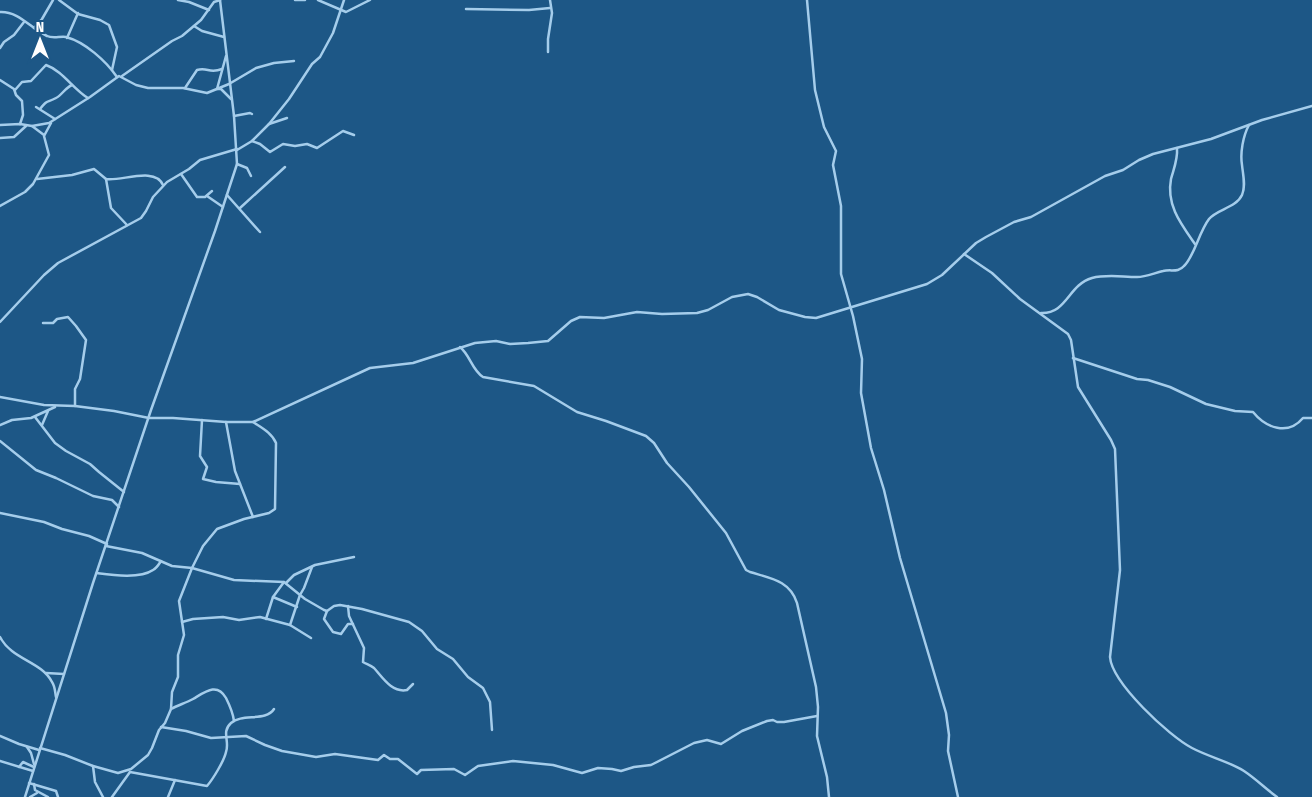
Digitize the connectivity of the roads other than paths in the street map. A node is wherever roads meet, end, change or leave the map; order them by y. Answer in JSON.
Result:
{"nodes":[{"id":1,"x":53,"y":0,"type":"edge"},
{"id":2,"x":59,"y":0,"type":"edge"},
{"id":3,"x":178,"y":0,"type":"edge"},
{"id":4,"x":220,"y":0,"type":"edge"},
{"id":5,"x":295,"y":0,"type":"edge"},
{"id":6,"x":305,"y":0,"type":"edge"},
{"id":7,"x":318,"y":0,"type":"edge"},
{"id":8,"x":344,"y":0,"type":"edge"},
{"id":9,"x":370,"y":0,"type":"edge"},
{"id":10,"x":550,"y":0,"type":"edge"},
{"id":11,"x":807,"y":0,"type":"edge"},
{"id":12,"x":550,"y":8,"type":"junction"},
{"id":13,"x":466,"y":9,"type":"dead end"},
{"id":14,"x":209,"y":10,"type":"junction"},
{"id":15,"x":342,"y":10,"type":"junction"},
{"id":16,"x":0,"y":12,"type":"edge"},
{"id":17,"x":78,"y":13,"type":"junction"},
{"id":18,"x":24,"y":22,"type":"junction"},
{"id":19,"x":194,"y":26,"type":"junction"},
{"id":20,"x":34,"y":28,"type":"junction"},
{"id":21,"x":224,"y":37,"type":"junction"},
{"id":22,"x":67,"y":38,"type":"junction"},
{"id":23,"x":0,"y":48,"type":"edge"},
{"id":24,"x":548,"y":52,"type":"dead end"},
{"id":25,"x":226,"y":55,"type":"junction"},
{"id":26,"x":294,"y":61,"type":"dead end"},
{"id":27,"x":222,"y":69,"type":"junction"},
{"id":28,"x":112,"y":70,"type":"junction"},
{"id":29,"x":119,"y":77,"type":"junction"},
{"id":30,"x":0,"y":80,"type":"edge"},
{"id":31,"x":229,"y":84,"type":"junction"},
{"id":32,"x":72,"y":85,"type":"junction"},
{"id":33,"x":185,"y":88,"type":"junction"},
{"id":34,"x":217,"y":89,"type":"junction"},
{"id":35,"x":15,"y":90,"type":"junction"},
{"id":36,"x":88,"y":98,"type":"junction"},
{"id":37,"x":232,"y":100,"type":"junction"},
{"id":38,"x":1312,"y":106,"type":"edge"},
{"id":39,"x":36,"y":107,"type":"dead end"},
{"id":40,"x":40,"y":109,"type":"junction"},
{"id":41,"x":252,"y":114,"type":"dead end"},
{"id":42,"x":234,"y":116,"type":"junction"},
{"id":43,"x":287,"y":118,"type":"dead end"},
{"id":44,"x":55,"y":119,"type":"junction"},
{"id":45,"x":52,"y":121,"type":"junction"},
{"id":46,"x":20,"y":124,"type":"junction"},
{"id":47,"x":269,"y":124,"type":"junction"},
{"id":48,"x":27,"y":125,"type":"junction"},
{"id":49,"x":1249,"y":125,"type":"junction"},
{"id":50,"x":0,"y":126,"type":"edge"},
{"id":51,"x":32,"y":126,"type":"junction"},
{"id":52,"x":44,"y":135,"type":"junction"},
{"id":53,"x":354,"y":135,"type":"dead end"},
{"id":54,"x":0,"y":138,"type":"edge"},
{"id":55,"x":252,"y":141,"type":"junction"},
{"id":56,"x":1177,"y":148,"type":"junction"},
{"id":57,"x":237,"y":150,"type":"junction"},
{"id":58,"x":237,"y":164,"type":"junction"},
{"id":59,"x":286,"y":167,"type":"dead end"},
{"id":60,"x":181,"y":174,"type":"junction"},
{"id":61,"x":251,"y":176,"type":"dead end"},
{"id":62,"x":37,"y":179,"type":"junction"},
{"id":63,"x":106,"y":179,"type":"junction"},
{"id":64,"x":163,"y":186,"type":"junction"},
{"id":65,"x":212,"y":191,"type":"dead end"},
{"id":66,"x":227,"y":195,"type":"junction"},
{"id":67,"x":207,"y":196,"type":"junction"},
{"id":68,"x":0,"y":206,"type":"edge"},
{"id":69,"x":223,"y":207,"type":"junction"},
{"id":70,"x":240,"y":208,"type":"junction"},
{"id":71,"x":127,"y":225,"type":"junction"},
{"id":72,"x":260,"y":232,"type":"dead end"},
{"id":73,"x":1196,"y":244,"type":"junction"},
{"id":74,"x":964,"y":254,"type":"junction"},
{"id":75,"x":850,"y":307,"type":"junction"},
{"id":76,"x":1040,"y":312,"type":"junction"},
{"id":77,"x":0,"y":322,"type":"edge"},
{"id":78,"x":44,"y":323,"type":"dead end"},
{"id":79,"x":460,"y":347,"type":"junction"},
{"id":80,"x":1073,"y":358,"type":"junction"},
{"id":81,"x":0,"y":397,"type":"edge"},
{"id":82,"x":56,"y":406,"type":"junction"},
{"id":83,"x":75,"y":406,"type":"junction"},
{"id":84,"x":48,"y":411,"type":"junction"},
{"id":85,"x":35,"y":417,"type":"junction"},
{"id":86,"x":149,"y":418,"type":"junction"},
{"id":87,"x":1312,"y":418,"type":"edge"},
{"id":88,"x":202,"y":420,"type":"junction"},
{"id":89,"x":226,"y":422,"type":"junction"},
{"id":90,"x":253,"y":422,"type":"junction"},
{"id":91,"x":0,"y":426,"type":"edge"},
{"id":92,"x":42,"y":426,"type":"junction"},
{"id":93,"x":0,"y":441,"type":"edge"},
{"id":94,"x":240,"y":484,"type":"junction"},
{"id":95,"x":124,"y":492,"type":"junction"},
{"id":96,"x":119,"y":508,"type":"junction"},
{"id":97,"x":0,"y":513,"type":"edge"},
{"id":98,"x":253,"y":517,"type":"junction"},
{"id":99,"x":106,"y":545,"type":"junction"},
{"id":100,"x":354,"y":557,"type":"dead end"},
{"id":101,"x":161,"y":560,"type":"junction"},
{"id":102,"x":312,"y":567,"type":"junction"},
{"id":103,"x":192,"y":568,"type":"junction"},
{"id":104,"x":97,"y":573,"type":"junction"},
{"id":105,"x":285,"y":582,"type":"junction"},
{"id":106,"x":300,"y":595,"type":"junction"},
{"id":107,"x":273,"y":597,"type":"junction"},
{"id":108,"x":348,"y":606,"type":"junction"},
{"id":109,"x":297,"y":607,"type":"junction"},
{"id":110,"x":327,"y":611,"type":"junction"},
{"id":111,"x":266,"y":619,"type":"junction"},
{"id":112,"x":182,"y":622,"type":"junction"},
{"id":113,"x":353,"y":624,"type":"junction"},
{"id":114,"x":290,"y":625,"type":"junction"},
{"id":115,"x":0,"y":637,"type":"edge"},
{"id":116,"x":310,"y":638,"type":"dead end"},
{"id":117,"x":44,"y":673,"type":"junction"},
{"id":118,"x":64,"y":674,"type":"junction"},
{"id":119,"x":413,"y":684,"type":"dead end"},
{"id":120,"x":56,"y":698,"type":"junction"},
{"id":121,"x":274,"y":708,"type":"dead end"},
{"id":122,"x":172,"y":709,"type":"junction"},
{"id":123,"x":817,"y":716,"type":"junction"},
{"id":124,"x":234,"y":721,"type":"junction"},
{"id":125,"x":161,"y":727,"type":"junction"},
{"id":126,"x":492,"y":730,"type":"dead end"},
{"id":127,"x":0,"y":736,"type":"edge"},
{"id":128,"x":225,"y":737,"type":"junction"},
{"id":129,"x":27,"y":747,"type":"junction"},
{"id":130,"x":39,"y":749,"type":"junction"},
{"id":131,"x":0,"y":761,"type":"edge"},
{"id":132,"x":34,"y":766,"type":"junction"},
{"id":133,"x":93,"y":766,"type":"junction"},
{"id":134,"x":19,"y":767,"type":"junction"},
{"id":135,"x":33,"y":771,"type":"junction"},
{"id":136,"x":130,"y":771,"type":"junction"},
{"id":137,"x":176,"y":780,"type":"junction"},
{"id":138,"x":29,"y":783,"type":"junction"},
{"id":139,"x":34,"y":784,"type":"junction"},
{"id":140,"x":39,"y":793,"type":"junction"},
{"id":141,"x":25,"y":797,"type":"edge"},
{"id":142,"x":30,"y":797,"type":"edge"},
{"id":143,"x":48,"y":797,"type":"edge"},
{"id":144,"x":58,"y":797,"type":"edge"},
{"id":145,"x":103,"y":797,"type":"edge"},
{"id":146,"x":112,"y":797,"type":"edge"},
{"id":147,"x":168,"y":797,"type":"edge"},
{"id":148,"x":829,"y":797,"type":"edge"},
{"id":149,"x":958,"y":797,"type":"edge"},
{"id":150,"x":1277,"y":797,"type":"edge"}],
"edges":[{"from":1,"to":20,"type":"street"},
{"from":2,"to":17,"type":"street"},
{"from":3,"to":14,"type":"street"},
{"from":4,"to":14,"type":"street"},
{"from":4,"to":21,"type":"street"},
{"from":5,"to":6,"type":"street"},
{"from":7,"to":15,"type":"street"},
{"from":8,"to":15,"type":"street"},
{"from":9,"to":15,"type":"street"},
{"from":10,"to":12,"type":"street"},
{"from":11,"to":75,"type":"street"},
{"from":12,"to":13,"type":"street"},
{"from":12,"to":24,"type":"street"},
{"from":14,"to":19,"type":"street"},
{"from":15,"to":47,"type":"street"},
{"from":16,"to":18,"type":"street"},
{"from":17,"to":22,"type":"street"},
{"from":17,"to":28,"type":"street"},
{"from":18,"to":20,"type":"street"},
{"from":18,"to":23,"type":"street"},
{"from":19,"to":21,"type":"street"},
{"from":19,"to":29,"type":"street"},
{"from":20,"to":22,"type":"street"},
{"from":21,"to":25,"type":"street"},
{"from":22,"to":28,"type":"street"},
{"from":25,"to":27,"type":"street"},
{"from":25,"to":31,"type":"street"},
{"from":26,"to":31,"type":"street"},
{"from":27,"to":33,"type":"street"},
{"from":27,"to":34,"type":"street"},
{"from":28,"to":29,"type":"street"},
{"from":29,"to":33,"type":"street"},
{"from":29,"to":36,"type":"street"},
{"from":30,"to":35,"type":"street"},
{"from":31,"to":34,"type":"street"},
{"from":31,"to":37,"type":"street"},
{"from":32,"to":35,"type":"street"},
{"from":32,"to":36,"type":"street"},
{"from":32,"to":40,"type":"street"},
{"from":33,"to":34,"type":"street"},
{"from":34,"to":37,"type":"street"},
{"from":35,"to":46,"type":"street"},
{"from":36,"to":44,"type":"street"},
{"from":37,"to":42,"type":"street"},
{"from":38,"to":49,"type":"street"},
{"from":39,"to":40,"type":"street"},
{"from":40,"to":44,"type":"street"},
{"from":41,"to":42,"type":"street"},
{"from":42,"to":57,"type":"street"},
{"from":43,"to":47,"type":"street"},
{"from":44,"to":45,"type":"street"},
{"from":45,"to":51,"type":"street"},
{"from":45,"to":52,"type":"street"},
{"from":46,"to":48,"type":"street"},
{"from":46,"to":50,"type":"street"},
{"from":47,"to":55,"type":"street"},
{"from":48,"to":51,"type":"street"},
{"from":48,"to":54,"type":"street"},
{"from":49,"to":56,"type":"street"},
{"from":49,"to":73,"type":"street"},
{"from":51,"to":52,"type":"street"},
{"from":52,"to":62,"type":"street"},
{"from":53,"to":55,"type":"street"},
{"from":55,"to":57,"type":"street"},
{"from":56,"to":73,"type":"street"},
{"from":56,"to":74,"type":"street"},
{"from":57,"to":58,"type":"street"},
{"from":57,"to":60,"type":"street"},
{"from":58,"to":61,"type":"street"},
{"from":58,"to":66,"type":"street"},
{"from":59,"to":70,"type":"street"},
{"from":60,"to":64,"type":"street"},
{"from":60,"to":67,"type":"street"},
{"from":62,"to":63,"type":"street"},
{"from":62,"to":68,"type":"street"},
{"from":63,"to":64,"type":"street"},
{"from":63,"to":71,"type":"street"},
{"from":64,"to":71,"type":"street"},
{"from":65,"to":67,"type":"street"},
{"from":66,"to":69,"type":"street"},
{"from":66,"to":70,"type":"street"},
{"from":67,"to":69,"type":"street"},
{"from":69,"to":86,"type":"street"},
{"from":70,"to":72,"type":"street"},
{"from":71,"to":77,"type":"street"},
{"from":73,"to":76,"type":"street"},
{"from":74,"to":75,"type":"street"},
{"from":74,"to":76,"type":"street"},
{"from":75,"to":79,"type":"street"},
{"from":75,"to":149,"type":"street"},
{"from":76,"to":80,"type":"street"},
{"from":78,"to":83,"type":"street"},
{"from":79,"to":90,"type":"street"},
{"from":79,"to":123,"type":"street"},
{"from":80,"to":87,"type":"street"},
{"from":80,"to":150,"type":"street"},
{"from":81,"to":82,"type":"street"},
{"from":82,"to":83,"type":"street"},
{"from":82,"to":84,"type":"street"},
{"from":83,"to":86,"type":"street"},
{"from":84,"to":85,"type":"street"},
{"from":84,"to":92,"type":"street"},
{"from":85,"to":91,"type":"street"},
{"from":85,"to":92,"type":"street"},
{"from":86,"to":88,"type":"street"},
{"from":86,"to":95,"type":"street"},
{"from":88,"to":89,"type":"street"},
{"from":88,"to":94,"type":"street"},
{"from":89,"to":90,"type":"street"},
{"from":89,"to":94,"type":"street"},
{"from":90,"to":98,"type":"street"},
{"from":92,"to":95,"type":"street"},
{"from":93,"to":96,"type":"street"},
{"from":94,"to":98,"type":"street"},
{"from":95,"to":96,"type":"street"},
{"from":96,"to":99,"type":"street"},
{"from":97,"to":99,"type":"street"},
{"from":98,"to":103,"type":"street"},
{"from":99,"to":101,"type":"street"},
{"from":99,"to":104,"type":"street"},
{"from":100,"to":102,"type":"street"},
{"from":101,"to":103,"type":"street"},
{"from":101,"to":104,"type":"street"},
{"from":102,"to":105,"type":"street"},
{"from":102,"to":106,"type":"street"},
{"from":103,"to":105,"type":"street"},
{"from":103,"to":112,"type":"street"},
{"from":104,"to":118,"type":"street"},
{"from":105,"to":106,"type":"street"},
{"from":105,"to":107,"type":"street"},
{"from":106,"to":109,"type":"street"},
{"from":106,"to":110,"type":"street"},
{"from":107,"to":109,"type":"street"},
{"from":107,"to":111,"type":"street"},
{"from":108,"to":110,"type":"street"},
{"from":108,"to":113,"type":"street"},
{"from":108,"to":126,"type":"street"},
{"from":109,"to":114,"type":"street"},
{"from":110,"to":113,"type":"street"},
{"from":111,"to":112,"type":"street"},
{"from":111,"to":114,"type":"street"},
{"from":112,"to":122,"type":"street"},
{"from":113,"to":119,"type":"street"},
{"from":114,"to":116,"type":"street"},
{"from":115,"to":117,"type":"street"},
{"from":117,"to":118,"type":"street"},
{"from":117,"to":120,"type":"street"},
{"from":118,"to":120,"type":"street"},
{"from":120,"to":130,"type":"street"},
{"from":121,"to":124,"type":"street"},
{"from":122,"to":124,"type":"street"},
{"from":122,"to":125,"type":"street"},
{"from":123,"to":128,"type":"street"},
{"from":123,"to":148,"type":"street"},
{"from":124,"to":128,"type":"street"},
{"from":125,"to":128,"type":"street"},
{"from":125,"to":136,"type":"street"},
{"from":127,"to":129,"type":"street"},
{"from":128,"to":137,"type":"street"},
{"from":129,"to":130,"type":"street"},
{"from":129,"to":132,"type":"street"},
{"from":130,"to":132,"type":"street"},
{"from":130,"to":133,"type":"street"},
{"from":131,"to":134,"type":"street"},
{"from":132,"to":134,"type":"street"},
{"from":132,"to":135,"type":"street"},
{"from":133,"to":136,"type":"street"},
{"from":133,"to":145,"type":"street"},
{"from":134,"to":135,"type":"street"},
{"from":135,"to":138,"type":"street"},
{"from":136,"to":137,"type":"street"},
{"from":136,"to":146,"type":"street"},
{"from":137,"to":147,"type":"street"},
{"from":138,"to":139,"type":"street"},
{"from":138,"to":141,"type":"street"},
{"from":139,"to":140,"type":"street"},
{"from":139,"to":144,"type":"street"},
{"from":140,"to":142,"type":"street"},
{"from":140,"to":143,"type":"street"}]}
